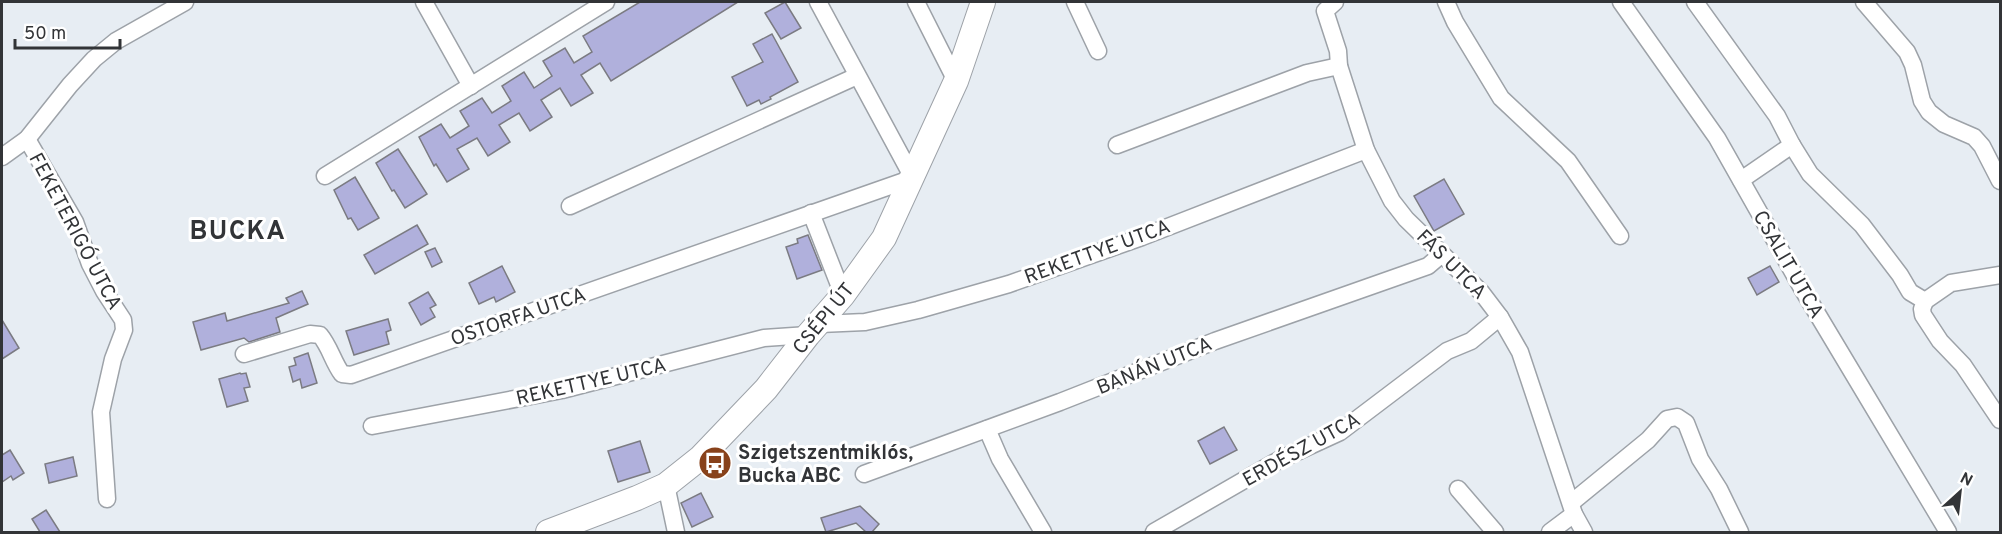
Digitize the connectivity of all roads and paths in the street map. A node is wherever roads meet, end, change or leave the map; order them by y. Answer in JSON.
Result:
{"nodes":[{"id":1,"x":185,"y":2,"type":"edge"},
{"id":2,"x":424,"y":2,"type":"edge"},
{"id":3,"x":606,"y":2,"type":"edge"},
{"id":4,"x":818,"y":2,"type":"edge"},
{"id":5,"x":916,"y":2,"type":"edge"},
{"id":6,"x":983,"y":2,"type":"edge"},
{"id":7,"x":1075,"y":2,"type":"edge"},
{"id":8,"x":1335,"y":2,"type":"edge"},
{"id":9,"x":1446,"y":2,"type":"edge"},
{"id":10,"x":1621,"y":2,"type":"edge"},
{"id":11,"x":1695,"y":2,"type":"edge"},
{"id":12,"x":1864,"y":2,"type":"edge"},
{"id":13,"x":1098,"y":51,"type":"dead end"},
{"id":14,"x":1339,"y":66,"type":"junction"},
{"id":15,"x":857,"y":76,"type":"junction"},
{"id":16,"x":956,"y":81,"type":"junction"},
{"id":17,"x":471,"y":86,"type":"junction"},
{"id":18,"x":27,"y":139,"type":"junction"},
{"id":19,"x":1117,"y":144,"type":"dead end"},
{"id":20,"x":1792,"y":145,"type":"junction"},
{"id":21,"x":1366,"y":150,"type":"junction"},
{"id":22,"x":2,"y":158,"type":"edge"},
{"id":23,"x":325,"y":176,"type":"dead end"},
{"id":24,"x":913,"y":178,"type":"junction"},
{"id":25,"x":1741,"y":180,"type":"junction"},
{"id":26,"x":2001,"y":181,"type":"edge"},
{"id":27,"x":570,"y":206,"type":"dead end"},
{"id":28,"x":811,"y":213,"type":"junction"},
{"id":29,"x":1620,"y":236,"type":"dead end"},
{"id":30,"x":1442,"y":254,"type":"junction"},
{"id":31,"x":2001,"y":275,"type":"edge"},
{"id":32,"x":843,"y":296,"type":"junction"},
{"id":33,"x":1925,"y":301,"type":"junction"},
{"id":34,"x":1500,"y":316,"type":"junction"},
{"id":35,"x":814,"y":329,"type":"junction"},
{"id":36,"x":244,"y":354,"type":"dead end"},
{"id":37,"x":2001,"y":420,"type":"edge"},
{"id":38,"x":372,"y":426,"type":"dead end"},
{"id":39,"x":987,"y":429,"type":"junction"},
{"id":40,"x":864,"y":474,"type":"dead end"},
{"id":41,"x":666,"y":484,"type":"junction"},
{"id":42,"x":1458,"y":489,"type":"dead end"},
{"id":43,"x":107,"y":500,"type":"dead end"},
{"id":44,"x":1572,"y":508,"type":"junction"},
{"id":45,"x":319,"y":532,"type":"edge"},
{"id":46,"x":352,"y":532,"type":"edge"},
{"id":47,"x":548,"y":532,"type":"edge"},
{"id":48,"x":676,"y":532,"type":"edge"},
{"id":49,"x":1043,"y":532,"type":"edge"},
{"id":50,"x":1154,"y":532,"type":"edge"},
{"id":51,"x":1495,"y":532,"type":"edge"},
{"id":52,"x":1550,"y":532,"type":"edge"},
{"id":53,"x":1584,"y":532,"type":"edge"},
{"id":54,"x":1740,"y":532,"type":"edge"},
{"id":55,"x":1948,"y":532,"type":"edge"}],
"edges":[{"from":1,"to":18,"type":"street"},
{"from":2,"to":17,"type":"street"},
{"from":3,"to":17,"type":"street"},
{"from":4,"to":15,"type":"street"},
{"from":5,"to":16,"type":"street"},
{"from":6,"to":16,"type":"street","name":"CSÉPI ÚT"},
{"from":7,"to":13,"type":"street"},
{"from":8,"to":14,"type":"street","name":"FÁS UTCA"},
{"from":9,"to":29,"type":"street"},
{"from":10,"to":25,"type":"street","name":"CSALIT UTCA"},
{"from":11,"to":20,"type":"street"},
{"from":12,"to":26,"type":"street"},
{"from":14,"to":19,"type":"street"},
{"from":14,"to":21,"type":"street","name":"FÁS UTCA"},
{"from":15,"to":24,"type":"street"},
{"from":15,"to":27,"type":"street"},
{"from":16,"to":24,"type":"street","name":"CSÉPI ÚT"},
{"from":17,"to":23,"type":"street"},
{"from":18,"to":22,"type":"street"},
{"from":18,"to":43,"type":"street","name":"FEKETERIGÓ UTCA"},
{"from":20,"to":25,"type":"street"},
{"from":20,"to":33,"type":"street"},
{"from":21,"to":30,"type":"street","name":"FÁS UTCA"},
{"from":21,"to":35,"type":"street","name":"REKETTYE UTCA"},
{"from":24,"to":28,"type":"street","name":"OSTORFA UTCA"},
{"from":24,"to":32,"type":"street","name":"CSÉPI ÚT"},
{"from":25,"to":55,"type":"street","name":"CSALIT UTCA"},
{"from":28,"to":32,"type":"street"},
{"from":28,"to":36,"type":"street","name":"OSTORFA UTCA"},
{"from":30,"to":34,"type":"street","name":"FÁS UTCA"},
{"from":30,"to":39,"type":"street","name":"BANÁN UTCA"},
{"from":31,"to":33,"type":"street"},
{"from":32,"to":35,"type":"street","name":"CSÉPI ÚT"},
{"from":33,"to":37,"type":"street"},
{"from":34,"to":44,"type":"street","name":"FÁS UTCA"},
{"from":34,"to":50,"type":"street","name":"ERDÉSZ UTCA"},
{"from":35,"to":38,"type":"street","name":"REKETTYE UTCA"},
{"from":35,"to":41,"type":"street","name":"CSÉPI ÚT"},
{"from":39,"to":40,"type":"street","name":"BANÁN UTCA"},
{"from":39,"to":49,"type":"street"},
{"from":41,"to":47,"type":"street","name":"CSÉPI ÚT"},
{"from":41,"to":48,"type":"street"},
{"from":42,"to":51,"type":"street"},
{"from":44,"to":52,"type":"street"},
{"from":44,"to":53,"type":"street","name":"FÁS UTCA"},
{"from":44,"to":54,"type":"street"},
{"from":45,"to":46,"type":"path"}]}
